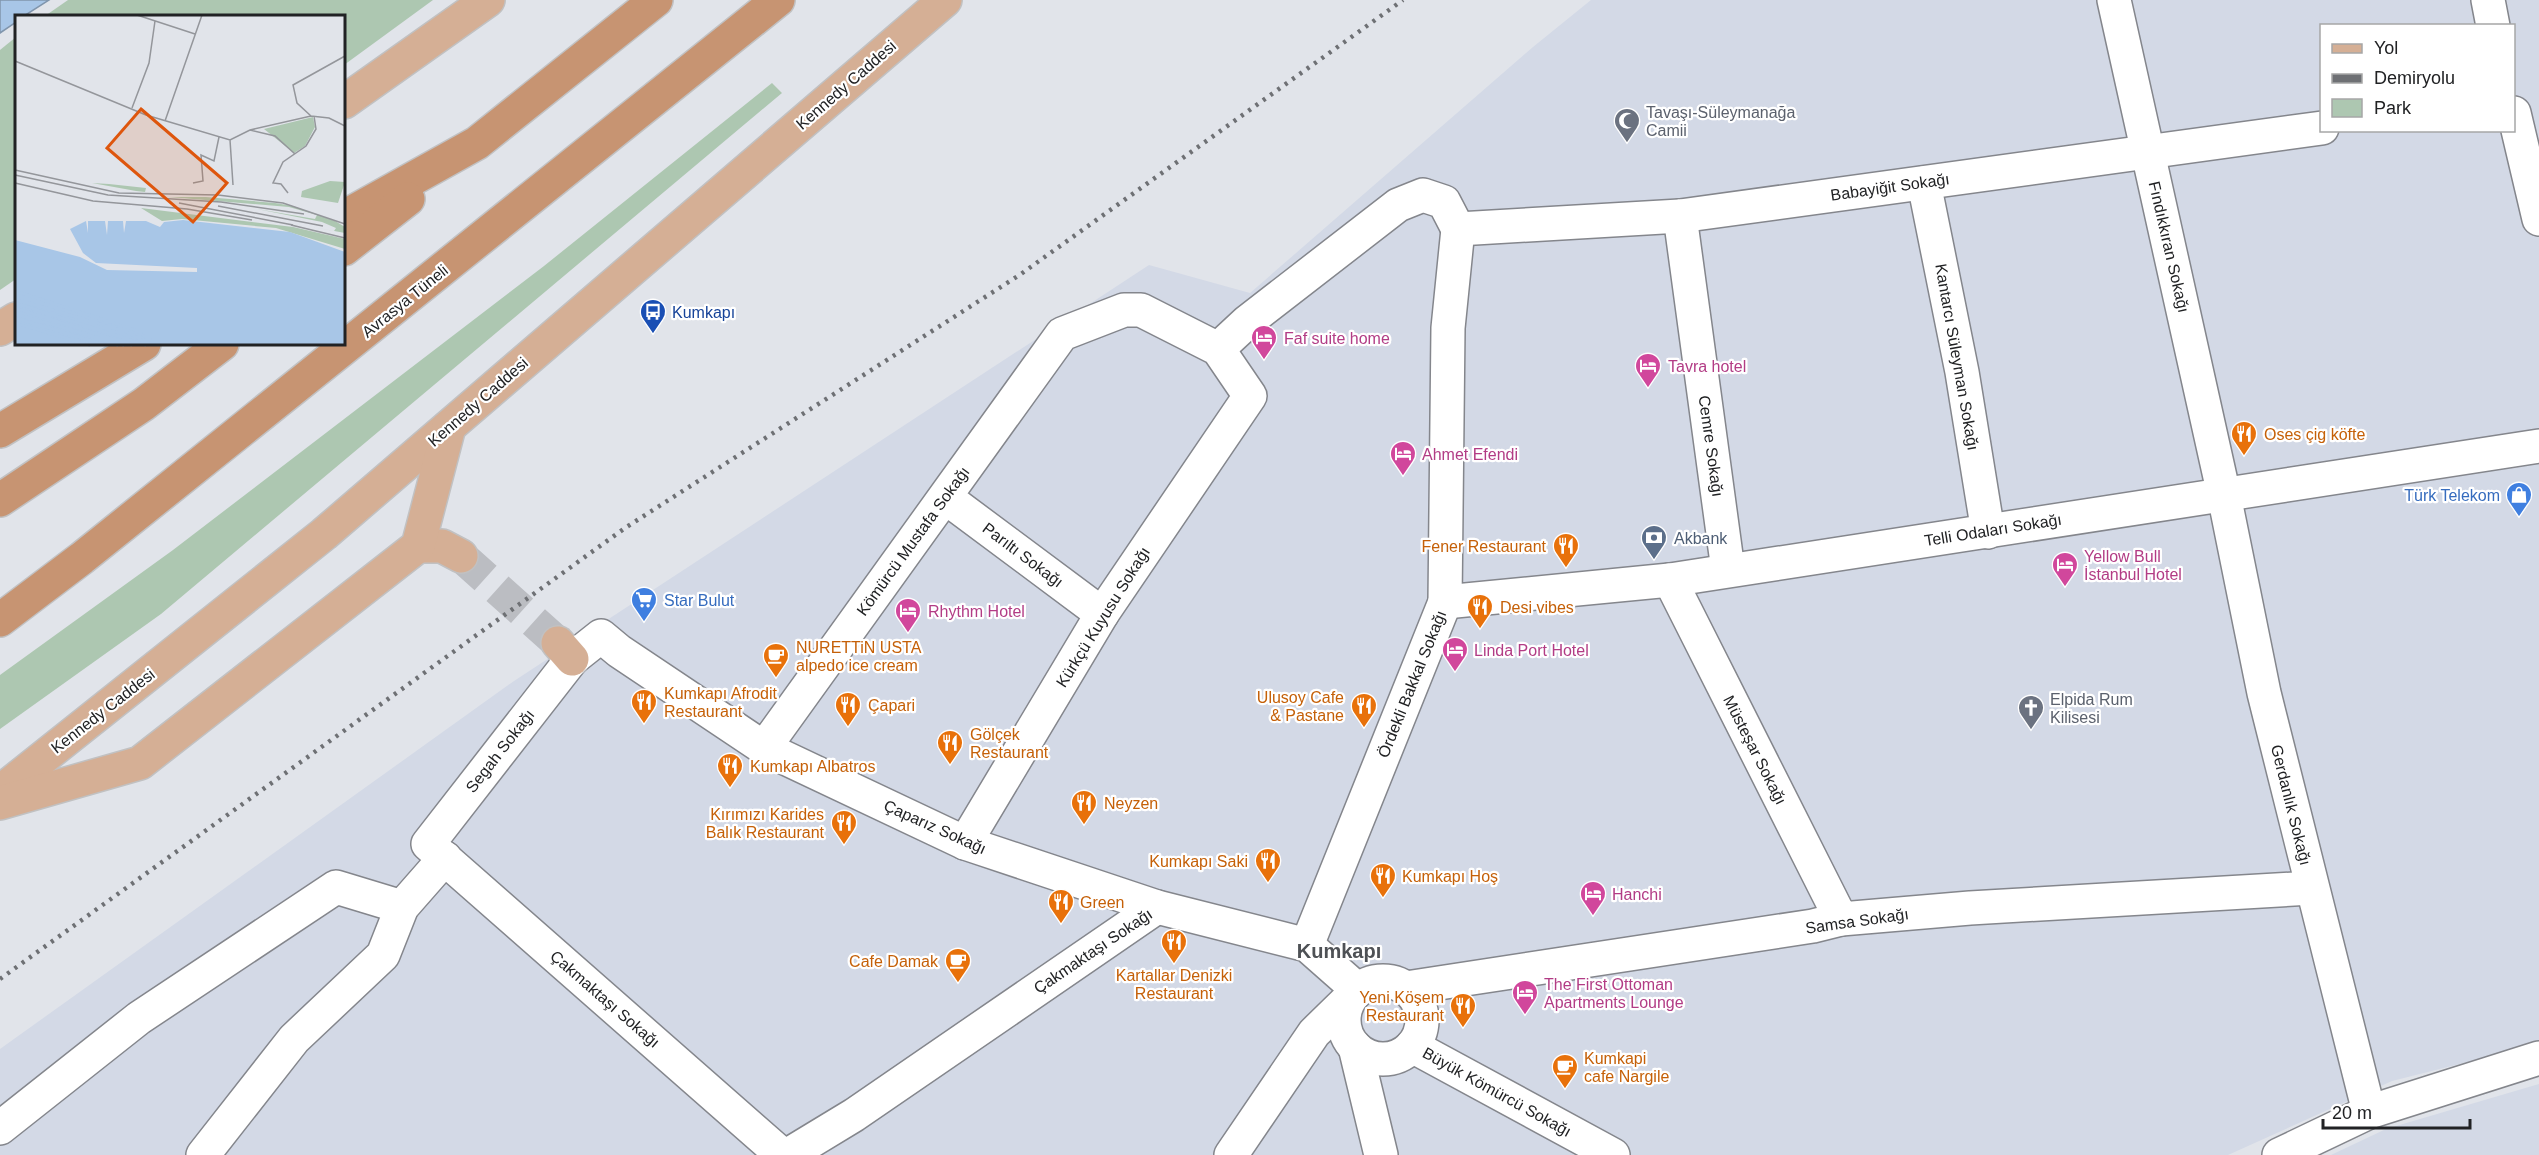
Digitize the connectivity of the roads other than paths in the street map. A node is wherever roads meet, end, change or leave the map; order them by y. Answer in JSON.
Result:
{"nodes":[{"id":1,"x":488,"y":0,"type":"edge"},
{"id":2,"x":656,"y":0,"type":"edge"},
{"id":3,"x":778,"y":0,"type":"edge"},
{"id":4,"x":945,"y":0,"type":"edge"},
{"id":5,"x":2114,"y":0,"type":"edge"},
{"id":6,"x":2488,"y":0,"type":"edge"},
{"id":7,"x":2493,"y":24,"type":"edge"},
{"id":8,"x":345,"y":101,"type":"edge"},
{"id":9,"x":2515,"y":117,"type":"edge"},
{"id":10,"x":2320,"y":128,"type":"edge"},
{"id":11,"x":477,"y":143,"type":"junction"},
{"id":12,"x":2148,"y":151,"type":"junction"},
{"id":13,"x":1924,"y":183,"type":"junction"},
{"id":14,"x":345,"y":216,"type":"edge"},
{"id":15,"x":1680,"y":216,"type":"junction"},
{"id":16,"x":2539,"y":219,"type":"edge"},
{"id":17,"x":1458,"y":229,"type":"junction"},
{"id":18,"x":345,"y":248,"type":"edge"},
{"id":19,"x":15,"y":320,"type":"edge"},
{"id":20,"x":0,"y":329,"type":"edge"},
{"id":21,"x":142,"y":345,"type":"edge"},
{"id":22,"x":221,"y":345,"type":"edge"},
{"id":23,"x":1218,"y":349,"type":"junction"},
{"id":24,"x":449,"y":427,"type":"junction"},
{"id":25,"x":0,"y":431,"type":"edge"},
{"id":26,"x":2539,"y":446,"type":"edge"},
{"id":27,"x":2224,"y":495,"type":"junction"},
{"id":28,"x":945,"y":497,"type":"junction"},
{"id":29,"x":0,"y":500,"type":"edge"},
{"id":30,"x":1988,"y":531,"type":"junction"},
{"id":31,"x":418,"y":546,"type":"junction"},
{"id":32,"x":461,"y":556,"type":"tunnel mouth"},
{"id":33,"x":1728,"y":570,"type":"junction"},
{"id":34,"x":1670,"y":580,"type":"junction"},
{"id":35,"x":1444,"y":602,"type":"junction"},
{"id":36,"x":1102,"y":614,"type":"junction"},
{"id":37,"x":0,"y":620,"type":"edge"},
{"id":38,"x":565,"y":651,"type":"joint"},
{"id":39,"x":764,"y":748,"type":"junction"},
{"id":40,"x":0,"y":792,"type":"edge"},
{"id":41,"x":0,"y":803,"type":"edge"},
{"id":42,"x":964,"y":843,"type":"junction"},
{"id":43,"x":436,"y":850,"type":"junction"},
{"id":44,"x":2311,"y":888,"type":"junction"},
{"id":45,"x":402,"y":907,"type":"junction"},
{"id":46,"x":1157,"y":907,"type":"junction"},
{"id":47,"x":1840,"y":919,"type":"junction"},
{"id":48,"x":1307,"y":945,"type":"junction"},
{"id":49,"x":1406,"y":988,"type":"junction"},
{"id":50,"x":1359,"y":990,"type":"junction"},
{"id":51,"x":1412,"y":1046,"type":"junction"},
{"id":52,"x":1355,"y":1047,"type":"junction"},
{"id":53,"x":2539,"y":1058,"type":"edge"},
{"id":54,"x":2368,"y":1112,"type":"junction"},
{"id":55,"x":0,"y":1128,"type":"edge"},
{"id":56,"x":203,"y":1155,"type":"edge"},
{"id":57,"x":782,"y":1155,"type":"edge"},
{"id":58,"x":788,"y":1155,"type":"edge"},
{"id":59,"x":1231,"y":1155,"type":"edge"},
{"id":60,"x":1381,"y":1155,"type":"edge"},
{"id":61,"x":1613,"y":1155,"type":"edge"},
{"id":62,"x":2279,"y":1155,"type":"edge"}],
"edges":[{"from":1,"to":8,"type":"main road"},
{"from":2,"to":11,"type":"highway"},
{"from":3,"to":37,"type":"highway","name":"Avrasya Tüneli"},
{"from":4,"to":24,"type":"main road","name":"Kennedy Caddesi"},
{"from":5,"to":12,"type":"street","name":"Fındıkkıran Sokağı"},
{"from":6,"to":7,"type":"street"},
{"from":9,"to":16,"type":"street"},
{"from":10,"to":12,"type":"street","name":"Babayiğit Sokağı"},
{"from":11,"to":14,"type":"highway"},
{"from":11,"to":18,"type":"highway"},
{"from":12,"to":13,"type":"street","name":"Babayiğit Sokağı"},
{"from":12,"to":27,"type":"street","name":"Fındıkkıran Sokağı"},
{"from":13,"to":15,"type":"street","name":"Babayiğit Sokağı"},
{"from":13,"to":30,"type":"street","name":"Kantarcı Süleyman Sokağı"},
{"from":15,"to":17,"type":"street","name":"Babayiğit Sokağı"},
{"from":15,"to":33,"type":"street","name":"Cemre Sokağı"},
{"from":17,"to":23,"type":"street"},
{"from":17,"to":35,"type":"street","name":"Ördekli Bakkal Sokağı"},
{"from":19,"to":20,"type":"main road"},
{"from":21,"to":25,"type":"highway"},
{"from":22,"to":29,"type":"highway"},
{"from":23,"to":28,"type":"street","name":"Kömürcü Mustafa Sokağı"},
{"from":23,"to":36,"type":"street","name":"Kürkçü Kuyusu Sokağı"},
{"from":24,"to":31,"type":"main road"},
{"from":24,"to":40,"type":"main road","name":"Kennedy Caddesi"},
{"from":26,"to":27,"type":"street","name":"Telli Odaları Sokağı"},
{"from":27,"to":30,"type":"street","name":"Telli Odaları Sokağı"},
{"from":27,"to":44,"type":"street","name":"Gerdanlık Sokağı"},
{"from":28,"to":36,"type":"street","name":"Parıltı Sokağı"},
{"from":28,"to":39,"type":"street","name":"Kömürcü Mustafa Sokağı"},
{"from":30,"to":33,"type":"street","name":"Telli Odaları Sokağı"},
{"from":31,"to":32,"type":"main road"},
{"from":31,"to":41,"type":"main road"},
{"from":33,"to":34,"type":"street","name":"Telli Odaları Sokağı"},
{"from":34,"to":35,"type":"street","name":"Telli Odaları Sokağı"},
{"from":34,"to":47,"type":"street","name":"Müsteşar Sokağı"},
{"from":35,"to":48,"type":"street","name":"Ördekli Bakkal Sokağı"},
{"from":36,"to":42,"type":"street","name":"Kürkçü Kuyusu Sokağı"},
{"from":38,"to":39,"type":"street","name":"Çaparız Sokağı"},
{"from":38,"to":43,"type":"street","name":"Segah Sokağı"},
{"from":39,"to":42,"type":"street","name":"Çaparız Sokağı"},
{"from":42,"to":46,"type":"street","name":"Çaparız Sokağı"},
{"from":43,"to":45,"type":"street","name":"Segah Sokağı"},
{"from":43,"to":57,"type":"street","name":"Çakmaktaşı Sokağı"},
{"from":44,"to":47,"type":"street","name":"Samsa Sokağı"},
{"from":44,"to":54,"type":"street","name":"Gerdanlık Sokağı"},
{"from":45,"to":55,"type":"street"},
{"from":45,"to":56,"type":"street","name":"Segah Sokağı"},
{"from":46,"to":48,"type":"street","name":"Çaparız Sokağı"},
{"from":46,"to":58,"type":"street","name":"Çakmaktaşı Sokağı"},
{"from":47,"to":49,"type":"street","name":"Samsa Sokağı"},
{"from":48,"to":50,"type":"street","name":"Çaparız Sokağı"},
{"from":49,"to":50,"type":"street"},
{"from":49,"to":51,"type":"street"},
{"from":50,"to":52,"type":"street"},
{"from":50,"to":59,"type":"street"},
{"from":51,"to":52,"type":"street"},
{"from":51,"to":61,"type":"street","name":"Büyük Kömürcü Sokağı"},
{"from":52,"to":60,"type":"street"},
{"from":53,"to":54,"type":"street"},
{"from":54,"to":62,"type":"street"}]}
